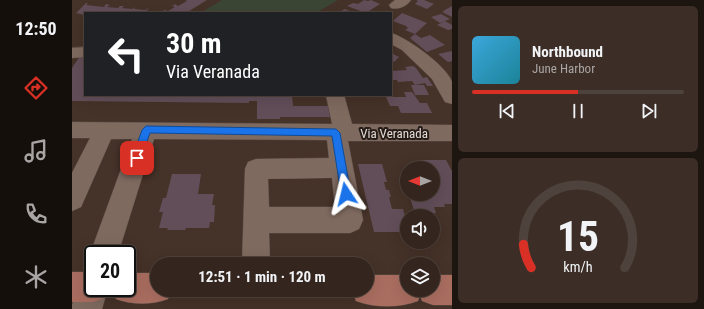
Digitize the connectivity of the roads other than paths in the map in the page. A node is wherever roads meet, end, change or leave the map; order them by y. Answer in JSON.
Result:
{"nodes":[{"id":1,"x":392,"y":39,"type":"edge"},
{"id":2,"x":84,"y":52,"type":"edge"},
{"id":3,"x":72,"y":53,"type":"edge"},
{"id":4,"x":335,"y":96,"type":"edge"},
{"id":5,"x":452,"y":97,"type":"edge"},
{"id":6,"x":72,"y":130,"type":"edge"},
{"id":7,"x":104,"y":130,"type":"junction"},
{"id":8,"x":146,"y":130,"type":"junction"},
{"id":9,"x":340,"y":133,"type":"junction"},
{"id":10,"x":452,"y":133,"type":"edge"},
{"id":11,"x":342,"y":168,"type":"junction"},
{"id":12,"x":72,"y":199,"type":"edge"},
{"id":13,"x":256,"y":220,"type":"junction"},
{"id":14,"x":107,"y":245,"type":"edge"},
{"id":15,"x":256,"y":257,"type":"edge"},
{"id":16,"x":72,"y":287,"type":"edge"},
{"id":17,"x":84,"y":287,"type":"edge"},
{"id":18,"x":136,"y":288,"type":"edge"},
{"id":19,"x":150,"y":288,"type":"edge"},
{"id":20,"x":374,"y":290,"type":"edge"},
{"id":21,"x":400,"y":290,"type":"edge"},
{"id":22,"x":440,"y":290,"type":"edge"},
{"id":23,"x":452,"y":290,"type":"edge"},
{"id":24,"x":90,"y":297,"type":"edge"},
{"id":25,"x":86,"y":309,"type":"edge"}],
"edges":[{"from":1,"to":5,"type":"street"},
{"from":2,"to":3,"type":"street"},
{"from":4,"to":9,"type":"street"},
{"from":6,"to":7,"type":"street","name":"Via Veranada"},
{"from":7,"to":8,"type":"street","name":"Via Veranada"},
{"from":7,"to":12,"type":"street"},
{"from":8,"to":9,"type":"street","name":"Via Veranada"},
{"from":8,"to":14,"type":"street"},
{"from":9,"to":10,"type":"street","name":"Via Veranada"},
{"from":9,"to":11,"type":"street"},
{"from":11,"to":13,"type":"street"},
{"from":11,"to":13,"type":"street"},
{"from":13,"to":15,"type":"street"},
{"from":16,"to":17,"type":"main road"},
{"from":18,"to":19,"type":"main road"},
{"from":20,"to":21,"type":"main road"},
{"from":22,"to":23,"type":"main road"},
{"from":24,"to":25,"type":"street"}]}
